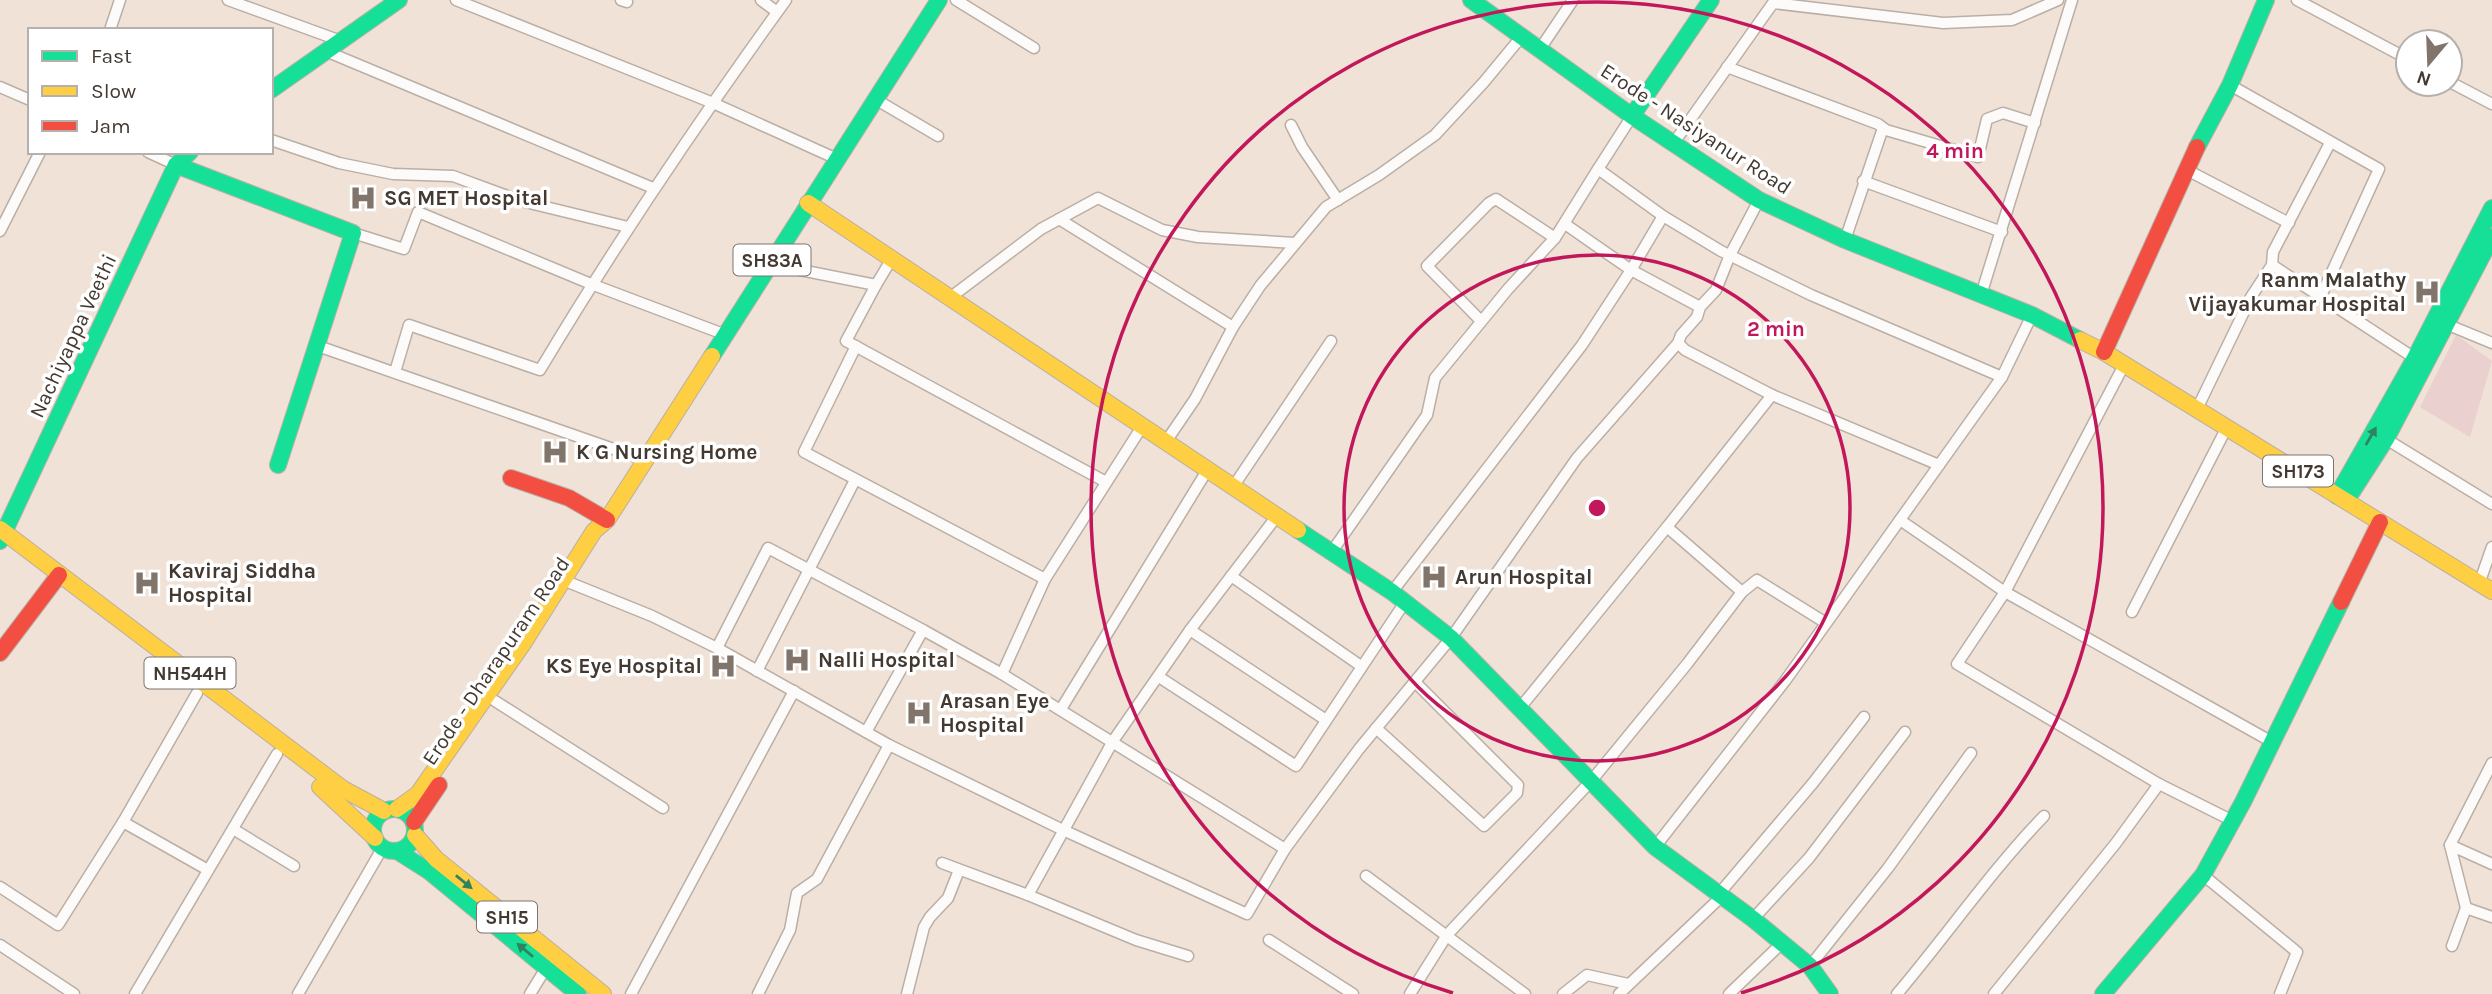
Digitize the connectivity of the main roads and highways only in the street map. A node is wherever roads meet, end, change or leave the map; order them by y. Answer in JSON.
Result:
{"nodes":[{"id":1,"x":399,"y":0,"type":"edge"},
{"id":2,"x":939,"y":0,"type":"edge"},
{"id":3,"x":1471,"y":0,"type":"edge"},
{"id":4,"x":1711,"y":0,"type":"edge"},
{"id":5,"x":2266,"y":0,"type":"edge"},
{"id":6,"x":273,"y":89,"type":"edge"},
{"id":7,"x":1632,"y":116,"type":"junction"},
{"id":8,"x":188,"y":154,"type":"edge"},
{"id":9,"x":176,"y":165,"type":"junction"},
{"id":10,"x":808,"y":203,"type":"junction"},
{"id":11,"x":2492,"y":208,"type":"edge"},
{"id":12,"x":2492,"y":237,"type":"edge"},
{"id":13,"x":2104,"y":352,"type":"junction"},
{"id":14,"x":2420,"y":361,"type":"junction"},
{"id":15,"x":278,"y":465,"type":"dead end"},
{"id":16,"x":511,"y":478,"type":"dead end"},
{"id":17,"x":2342,"y":498,"type":"junction"},
{"id":18,"x":607,"y":520,"type":"junction"},
{"id":19,"x":2380,"y":522,"type":"junction"},
{"id":20,"x":1,"y":538,"type":"edge"},
{"id":21,"x":55,"y":580,"type":"junction"},
{"id":22,"x":568,"y":582,"type":"junction"},
{"id":23,"x":2486,"y":587,"type":"edge"},
{"id":24,"x":0,"y":653,"type":"edge"},
{"id":25,"x":391,"y":810,"type":"junction"},
{"id":26,"x":415,"y":829,"type":"junction"},
{"id":27,"x":385,"y":845,"type":"junction"},
{"id":28,"x":578,"y":994,"type":"edge"},
{"id":29,"x":603,"y":994,"type":"edge"},
{"id":30,"x":1829,"y":994,"type":"edge"},
{"id":31,"x":2103,"y":994,"type":"edge"}],
"edges":[{"from":1,"to":6,"type":"main road"},
{"from":2,"to":10,"type":"main road","name":"Erode - Dharapuram Road","number":"SH83A"},
{"from":3,"to":7,"type":"main road","name":"Erode - Nasiyanur Road"},
{"from":4,"to":7,"type":"main road"},
{"from":5,"to":13,"type":"main road"},
{"from":7,"to":13,"type":"main road","name":"Erode - Nasiyanur Road"},
{"from":8,"to":9,"type":"main road","name":"Nachiyappa Veethi"},
{"from":9,"to":15,"type":"main road"},
{"from":9,"to":20,"type":"main road","name":"Nachiyappa Veethi"},
{"from":10,"to":18,"type":"main road","name":"Erode - Dharapuram Road","number":"SH83A"},
{"from":10,"to":30,"type":"main road"},
{"from":11,"to":14,"type":"main road"},
{"from":12,"to":14,"type":"main road"},
{"from":13,"to":17,"type":"main road","number":"SH173"},
{"from":17,"to":14,"type":"main road","one_way":true},
{"from":14,"to":17,"type":"main road"},
{"from":16,"to":18,"type":"main road"},
{"from":17,"to":19,"type":"main road","number":"SH173"},
{"from":18,"to":22,"type":"main road","name":"Erode - Dharapuram Road","number":"SH83A"},
{"from":19,"to":23,"type":"main road","number":"SH173"},
{"from":19,"to":31,"type":"main road"},
{"from":20,"to":21,"type":"main road","number":"NH544H"},
{"from":21,"to":24,"type":"main road"},
{"from":21,"to":25,"type":"main road","number":"NH544H"},
{"from":21,"to":27,"type":"main road","number":"NH544H"},
{"from":22,"to":25,"type":"main road","name":"Erode - Dharapuram Road","number":"SH83A"},
{"from":22,"to":26,"type":"main road","name":"Erode - Dharapuram Road","number":"SH83A"},
{"from":25,"to":26,"type":"main road","number":"NH544H"},
{"from":25,"to":27,"type":"main road"},
{"from":26,"to":27,"type":"main road"},
{"from":26,"to":29,"type":"main road","number":"SH15","one_way":true},
{"from":28,"to":27,"type":"main road","number":"SH15","one_way":true}]}
